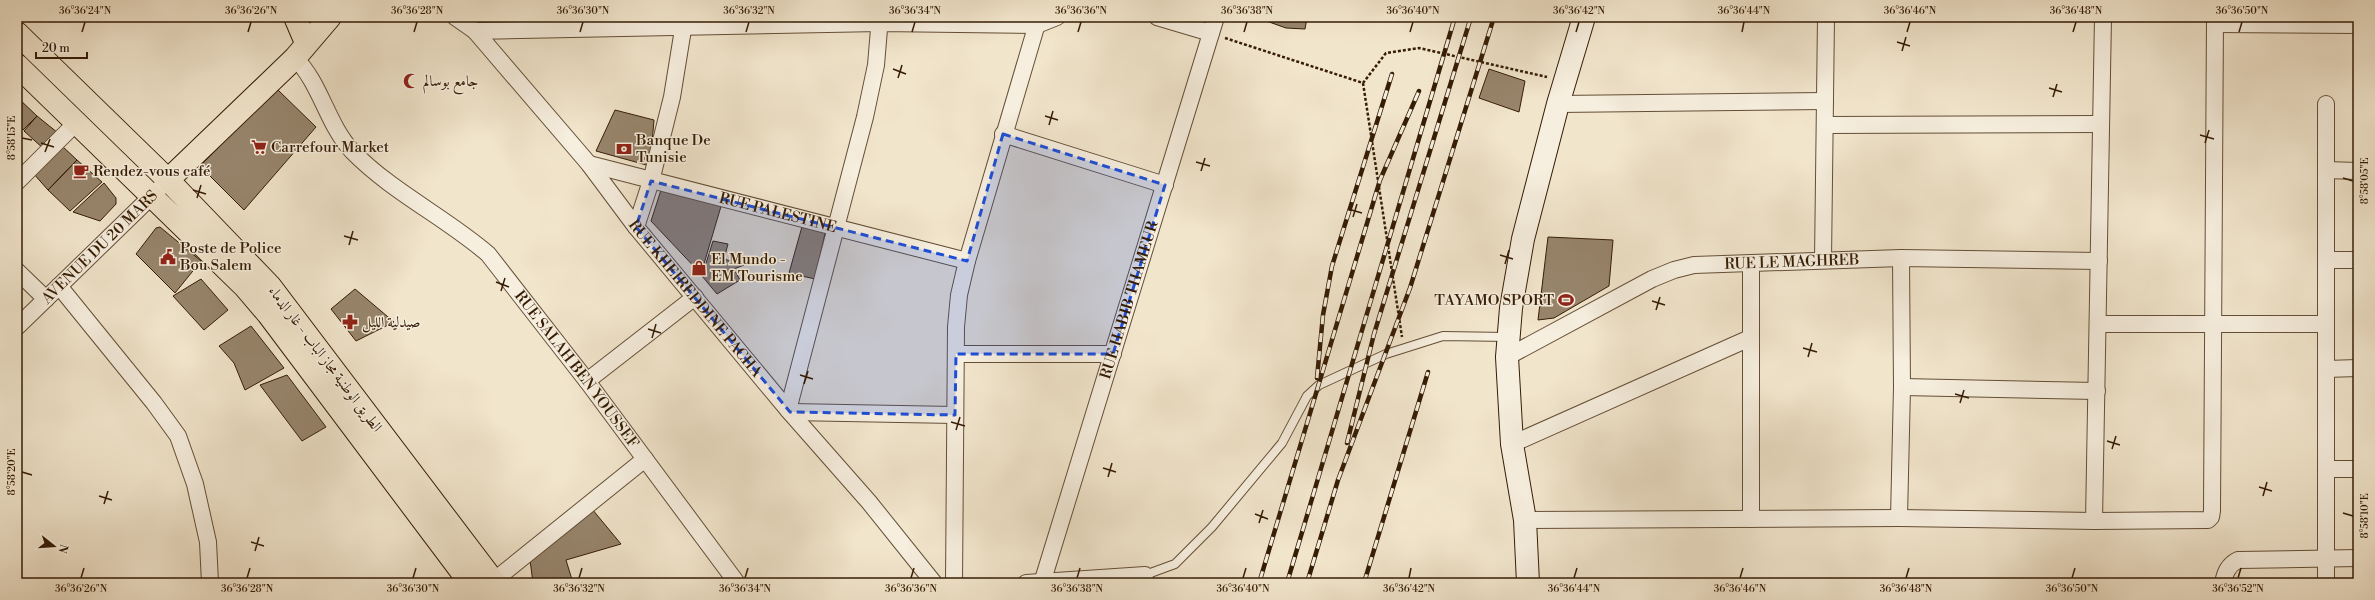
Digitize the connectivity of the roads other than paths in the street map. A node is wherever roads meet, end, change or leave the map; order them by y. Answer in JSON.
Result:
{"nodes":[{"id":1,"x":294,"y":17,"type":"edge"},
{"id":2,"x":309,"y":17,"type":"edge"},
{"id":3,"x":330,"y":17,"type":"edge"},
{"id":4,"x":455,"y":17,"type":"edge"},
{"id":5,"x":1057,"y":17,"type":"edge"},
{"id":6,"x":1157,"y":17,"type":"edge"},
{"id":7,"x":1216,"y":17,"type":"edge"},
{"id":8,"x":1584,"y":17,"type":"edge"},
{"id":9,"x":1826,"y":17,"type":"edge"},
{"id":10,"x":2103,"y":17,"type":"edge"},
{"id":11,"x":880,"y":20,"type":"edge"},
{"id":12,"x":2215,"y":20,"type":"edge"},
{"id":13,"x":1038,"y":21,"type":"edge"},
{"id":14,"x":685,"y":22,"type":"edge"},
{"id":15,"x":2358,"y":25,"type":"edge"},
{"id":16,"x":475,"y":31,"type":"junction"},
{"id":17,"x":17,"y":33,"type":"edge"},
{"id":18,"x":1210,"y":33,"type":"junction"},
{"id":19,"x":301,"y":49,"type":"junction"},
{"id":20,"x":17,"y":65,"type":"edge"},
{"id":21,"x":1825,"y":101,"type":"junction"},
{"id":22,"x":1558,"y":104,"type":"junction"},
{"id":23,"x":2326,"y":104,"type":"dead end"},
{"id":24,"x":76,"y":123,"type":"junction"},
{"id":25,"x":2100,"y":124,"type":"junction"},
{"id":26,"x":1825,"y":125,"type":"junction"},
{"id":27,"x":1003,"y":134,"type":"junction"},
{"id":28,"x":589,"y":164,"type":"junction"},
{"id":29,"x":2326,"y":170,"type":"junction"},
{"id":30,"x":2358,"y":171,"type":"edge"},
{"id":31,"x":168,"y":180,"type":"junction"},
{"id":32,"x":651,"y":181,"type":"junction"},
{"id":33,"x":17,"y":182,"type":"edge"},
{"id":34,"x":1164,"y":185,"type":"junction"},
{"id":35,"x":151,"y":197,"type":"junction"},
{"id":36,"x":636,"y":227,"type":"junction"},
{"id":37,"x":836,"y":228,"type":"junction"},
{"id":38,"x":1902,"y":258,"type":"junction"},
{"id":39,"x":1823,"y":260,"type":"junction"},
{"id":40,"x":2326,"y":260,"type":"junction"},
{"id":41,"x":2358,"y":260,"type":"edge"},
{"id":42,"x":967,"y":261,"type":"junction"},
{"id":43,"x":2098,"y":261,"type":"junction"},
{"id":44,"x":1751,"y":264,"type":"junction"},
{"id":45,"x":17,"y":271,"type":"edge"},
{"id":46,"x":59,"y":286,"type":"junction"},
{"id":47,"x":694,"y":297,"type":"junction"},
{"id":48,"x":46,"y":299,"type":"junction"},
{"id":49,"x":2099,"y":324,"type":"junction"},
{"id":50,"x":2325,"y":324,"type":"junction"},
{"id":51,"x":2214,"y":325,"type":"junction"},
{"id":52,"x":17,"y":327,"type":"edge"},
{"id":53,"x":1750,"y":338,"type":"junction"},
{"id":54,"x":1508,"y":347,"type":"junction"},
{"id":55,"x":956,"y":354,"type":"junction"},
{"id":56,"x":1113,"y":354,"type":"junction"},
{"id":57,"x":2326,"y":368,"type":"junction"},
{"id":58,"x":2358,"y":368,"type":"edge"},
{"id":59,"x":587,"y":381,"type":"junction"},
{"id":60,"x":1902,"y":387,"type":"junction"},
{"id":61,"x":2097,"y":391,"type":"junction"},
{"id":62,"x":789,"y":411,"type":"junction"},
{"id":63,"x":955,"y":415,"type":"junction"},
{"id":64,"x":1512,"y":444,"type":"junction"},
{"id":65,"x":645,"y":459,"type":"junction"},
{"id":66,"x":2327,"y":469,"type":"junction"},
{"id":67,"x":2358,"y":469,"type":"edge"},
{"id":68,"x":1899,"y":518,"type":"junction"},
{"id":69,"x":1751,"y":519,"type":"junction"},
{"id":70,"x":1525,"y":520,"type":"junction"},
{"id":71,"x":2094,"y":521,"type":"junction"},
{"id":72,"x":2327,"y":558,"type":"junction"},
{"id":73,"x":2358,"y":558,"type":"edge"},
{"id":74,"x":1145,"y":575,"type":"joint"},
{"id":75,"x":493,"y":582,"type":"edge"},
{"id":76,"x":210,"y":583,"type":"edge"},
{"id":77,"x":470,"y":583,"type":"edge"},
{"id":78,"x":737,"y":583,"type":"edge"},
{"id":79,"x":934,"y":583,"type":"edge"},
{"id":80,"x":954,"y":583,"type":"edge"},
{"id":81,"x":1026,"y":583,"type":"edge"},
{"id":82,"x":1042,"y":583,"type":"edge"},
{"id":83,"x":1528,"y":583,"type":"edge"},
{"id":84,"x":2223,"y":583,"type":"edge"},
{"id":85,"x":2326,"y":583,"type":"edge"}],
"edges":[{"from":1,"to":19,"type":"main road"},
{"from":2,"to":19,"type":"main road"},
{"from":3,"to":19,"type":"main road","name":"AVENUE DU 20 MARS"},
{"from":4,"to":16,"type":"street","name":"RUE KHEIREDDINE PACHA"},
{"from":5,"to":13,"type":"street"},
{"from":6,"to":18,"type":"street"},
{"from":7,"to":18,"type":"street","name":"RUE HABIB THAMEUR"},
{"from":8,"to":22,"type":"street"},
{"from":9,"to":21,"type":"street"},
{"from":10,"to":25,"type":"street"},
{"from":11,"to":13,"type":"street"},
{"from":11,"to":14,"type":"street"},
{"from":11,"to":37,"type":"street"},
{"from":12,"to":15,"type":"street"},
{"from":12,"to":51,"type":"street"},
{"from":13,"to":27,"type":"street"},
{"from":14,"to":16,"type":"street"},
{"from":14,"to":32,"type":"street"},
{"from":16,"to":28,"type":"street","name":"RUE KHEIREDDINE PACHA"},
{"from":17,"to":31,"type":"main road","name":"الطريق الوطنية مجاز الباب - غار الدماء"},
{"from":18,"to":34,"type":"street","name":"RUE HABIB THAMEUR"},
{"from":19,"to":31,"type":"main road","name":"AVENUE DU 20 MARS"},
{"from":19,"to":59,"type":"street","name":"RUE SALAH BEN YOUSSEF"},
{"from":20,"to":24,"type":"main road","name":"الطريق الوطنية مجاز الباب - غار الدماء"},
{"from":21,"to":22,"type":"street"},
{"from":21,"to":26,"type":"street"},
{"from":22,"to":54,"type":"street"},
{"from":23,"to":29,"type":"street"},
{"from":24,"to":33,"type":"street"},
{"from":24,"to":35,"type":"main road","name":"الطريق الوطنية مجاز الباب - غار الدماء"},
{"from":25,"to":26,"type":"street"},
{"from":25,"to":43,"type":"street"},
{"from":26,"to":39,"type":"street"},
{"from":27,"to":34,"type":"street"},
{"from":27,"to":42,"type":"street"},
{"from":28,"to":32,"type":"street","name":"RUE PALESTINE"},
{"from":28,"to":36,"type":"street","name":"RUE KHEIREDDINE PACHA"},
{"from":29,"to":30,"type":"street"},
{"from":29,"to":40,"type":"street"},
{"from":31,"to":35,"type":"street","name":"AVENUE DU 20 MARS"},
{"from":31,"to":75,"type":"main road","name":"الطريق الوطنية مجاز الباب - غار الدماء"},
{"from":32,"to":36,"type":"street"},
{"from":32,"to":37,"type":"street","name":"RUE PALESTINE"},
{"from":34,"to":56,"type":"street","name":"RUE HABIB THAMEUR"},
{"from":35,"to":46,"type":"street","name":"AVENUE DU 20 MARS"},
{"from":35,"to":77,"type":"main road","name":"الطريق الوطنية مجاز الباب - غار الدماء"},
{"from":36,"to":47,"type":"street","name":"RUE KHEIREDDINE PACHA"},
{"from":37,"to":42,"type":"street","name":"RUE PALESTINE"},
{"from":37,"to":62,"type":"street"},
{"from":38,"to":39,"type":"street","name":"RUE LE MAGHREB"},
{"from":38,"to":43,"type":"street","name":"RUE LE MAGHREB"},
{"from":38,"to":60,"type":"street"},
{"from":39,"to":44,"type":"street","name":"RUE LE MAGHREB"},
{"from":40,"to":41,"type":"street"},
{"from":40,"to":50,"type":"street"},
{"from":42,"to":55,"type":"street"},
{"from":43,"to":49,"type":"street"},
{"from":44,"to":53,"type":"street"},
{"from":44,"to":54,"type":"street","name":"RUE LE MAGHREB"},
{"from":45,"to":48,"type":"street"},
{"from":46,"to":48,"type":"street","name":"AVENUE DU 20 MARS"},
{"from":46,"to":76,"type":"street"},
{"from":47,"to":59,"type":"street"},
{"from":47,"to":62,"type":"street","name":"RUE KHEIREDDINE PACHA"},
{"from":48,"to":52,"type":"street","name":"AVENUE DU 20 MARS"},
{"from":49,"to":51,"type":"street"},
{"from":49,"to":61,"type":"street"},
{"from":50,"to":51,"type":"street"},
{"from":50,"to":57,"type":"street"},
{"from":51,"to":71,"type":"street"},
{"from":53,"to":64,"type":"street"},
{"from":53,"to":69,"type":"street"},
{"from":54,"to":64,"type":"street"},
{"from":54,"to":74,"type":"lane"},
{"from":55,"to":56,"type":"street"},
{"from":55,"to":63,"type":"street"},
{"from":56,"to":82,"type":"street","name":"RUE HABIB THAMEUR"},
{"from":57,"to":58,"type":"street"},
{"from":57,"to":66,"type":"street"},
{"from":59,"to":65,"type":"street","name":"RUE SALAH BEN YOUSSEF"},
{"from":60,"to":61,"type":"street"},
{"from":60,"to":68,"type":"street"},
{"from":61,"to":71,"type":"street"},
{"from":62,"to":63,"type":"street"},
{"from":62,"to":79,"type":"street","name":"RUE KHEIREDDINE PACHA"},
{"from":63,"to":80,"type":"street"},
{"from":64,"to":70,"type":"street"},
{"from":65,"to":75,"type":"street"},
{"from":65,"to":78,"type":"street","name":"RUE SALAH BEN YOUSSEF"},
{"from":66,"to":67,"type":"street"},
{"from":66,"to":72,"type":"street"},
{"from":68,"to":69,"type":"street"},
{"from":68,"to":71,"type":"street"},
{"from":69,"to":70,"type":"street"},
{"from":70,"to":83,"type":"street"},
{"from":72,"to":73,"type":"street"},
{"from":72,"to":84,"type":"street"},
{"from":72,"to":85,"type":"street"},
{"from":74,"to":82,"type":"street"},
{"from":81,"to":82,"type":"street"}]}
